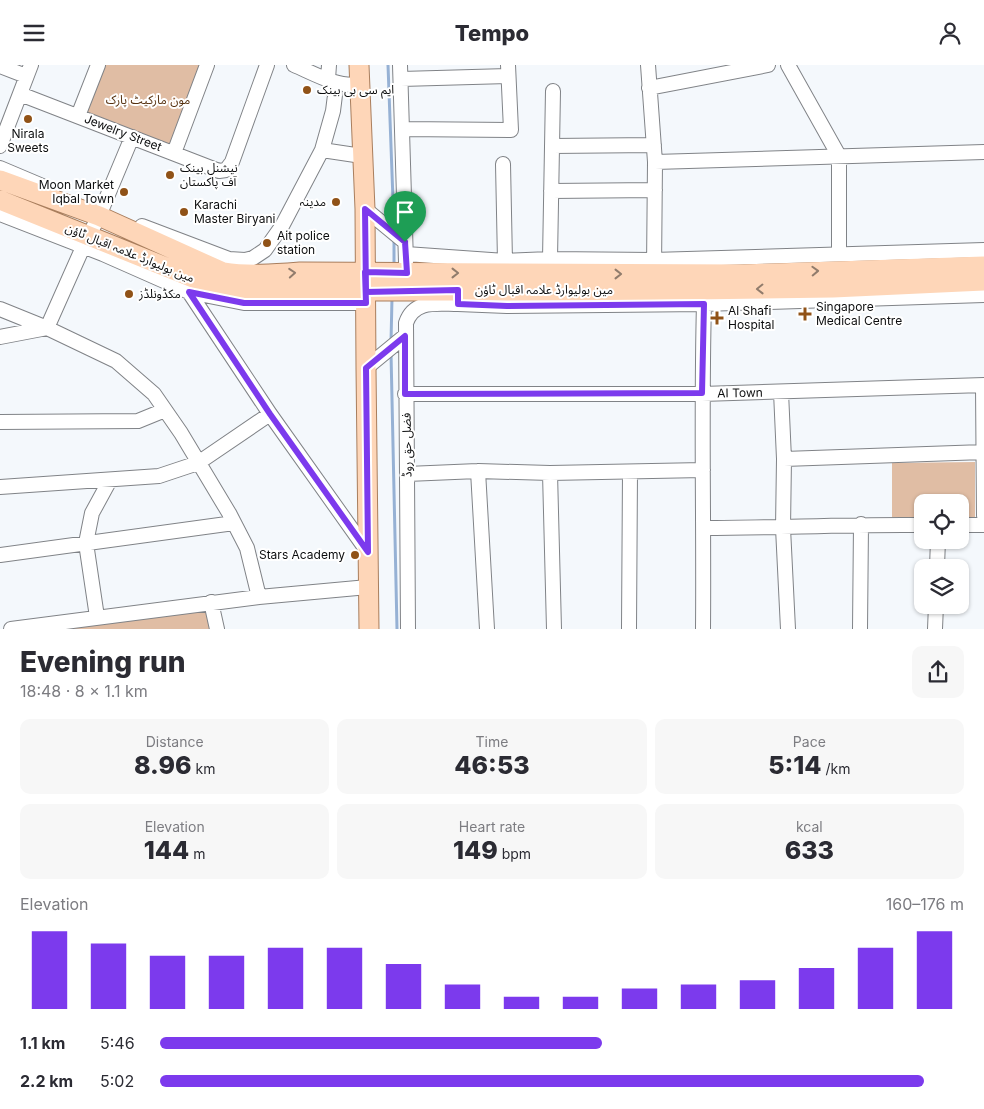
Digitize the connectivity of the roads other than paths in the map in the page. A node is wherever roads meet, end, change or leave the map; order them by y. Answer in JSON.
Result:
{"nodes":[{"id":1,"x":98,"y":65,"type":"edge"},
{"id":2,"x":207,"y":65,"type":"edge"},
{"id":3,"x":267,"y":65,"type":"edge"},
{"id":4,"x":294,"y":65,"type":"edge"},
{"id":5,"x":359,"y":65,"type":"edge"},
{"id":6,"x":648,"y":65,"type":"edge"},
{"id":7,"x":768,"y":65,"type":"edge"},
{"id":8,"x":788,"y":65,"type":"edge"},
{"id":9,"x":0,"y":66,"type":"edge"},
{"id":10,"x":508,"y":70,"type":"edge"},
{"id":11,"x":29,"y":71,"type":"edge"},
{"id":12,"x":328,"y":72,"type":"edge"},
{"id":13,"x":400,"y":72,"type":"edge"},
{"id":14,"x":360,"y":84,"type":"junction"},
{"id":15,"x":649,"y":88,"type":"junction"},
{"id":16,"x":553,"y":91,"type":"dead end"},
{"id":17,"x":20,"y":94,"type":"junction"},
{"id":18,"x":78,"y":116,"type":"junction"},
{"id":19,"x":402,"y":129,"type":"junction"},
{"id":20,"x":132,"y":137,"type":"junction"},
{"id":21,"x":654,"y":145,"type":"junction"},
{"id":22,"x":0,"y":146,"type":"edge"},
{"id":23,"x":552,"y":146,"type":"junction"},
{"id":24,"x":322,"y":150,"type":"junction"},
{"id":25,"x":984,"y":152,"type":"edge"},
{"id":26,"x":174,"y":153,"type":"junction"},
{"id":27,"x":362,"y":156,"type":"junction"},
{"id":28,"x":839,"y":157,"type":"junction"},
{"id":29,"x":655,"y":162,"type":"junction"},
{"id":30,"x":503,"y":164,"type":"dead end"},
{"id":31,"x":0,"y":168,"type":"edge"},
{"id":32,"x":0,"y":180,"type":"edge"},
{"id":33,"x":654,"y":190,"type":"junction"},
{"id":34,"x":551,"y":191,"type":"junction"},
{"id":35,"x":0,"y":200,"type":"edge"},
{"id":36,"x":365,"y":209,"type":"junction"},
{"id":37,"x":0,"y":214,"type":"edge"},
{"id":38,"x":100,"y":214,"type":"junction"},
{"id":39,"x":85,"y":241,"type":"junction"},
{"id":40,"x":404,"y":245,"type":"junction"},
{"id":41,"x":984,"y":250,"type":"edge"},
{"id":42,"x":550,"y":259,"type":"junction"},
{"id":43,"x":505,"y":261,"type":"junction"},
{"id":44,"x":839,"y":263,"type":"junction"},
{"id":45,"x":984,"y":266,"type":"edge"},
{"id":46,"x":256,"y":267,"type":"junction"},
{"id":47,"x":654,"y":267,"type":"junction"},
{"id":48,"x":176,"y":271,"type":"junction"},
{"id":49,"x":372,"y":273,"type":"junction"},
{"id":50,"x":403,"y":279,"type":"junction"},
{"id":51,"x":984,"y":281,"type":"edge"},
{"id":52,"x":189,"y":292,"type":"junction"},
{"id":53,"x":984,"y":295,"type":"edge"},
{"id":54,"x":369,"y":296,"type":"junction"},
{"id":55,"x":458,"y":297,"type":"junction"},
{"id":56,"x":704,"y":304,"type":"junction"},
{"id":57,"x":0,"y":309,"type":"edge"},
{"id":58,"x":47,"y":329,"type":"junction"},
{"id":59,"x":0,"y":337,"type":"edge"},
{"id":60,"x":400,"y":339,"type":"junction"},
{"id":61,"x":372,"y":362,"type":"junction"},
{"id":62,"x":983,"y":385,"type":"edge"},
{"id":63,"x":780,"y":392,"type":"junction"},
{"id":64,"x":702,"y":393,"type":"junction"},
{"id":65,"x":405,"y":394,"type":"junction"},
{"id":66,"x":165,"y":410,"type":"junction"},
{"id":67,"x":270,"y":414,"type":"junction"},
{"id":68,"x":0,"y":422,"type":"edge"},
{"id":69,"x":984,"y":452,"type":"edge"},
{"id":70,"x":784,"y":459,"type":"junction"},
{"id":71,"x":198,"y":463,"type":"junction"},
{"id":72,"x":703,"y":470,"type":"junction"},
{"id":73,"x":478,"y":471,"type":"junction"},
{"id":74,"x":630,"y":472,"type":"junction"},
{"id":75,"x":407,"y":473,"type":"junction"},
{"id":76,"x":550,"y":473,"type":"junction"},
{"id":77,"x":110,"y":480,"type":"junction"},
{"id":78,"x":0,"y":487,"type":"edge"},
{"id":79,"x":984,"y":516,"type":"edge"},
{"id":80,"x":234,"y":523,"type":"junction"},
{"id":81,"x":861,"y":524,"type":"junction"},
{"id":82,"x":914,"y":525,"type":"edge"},
{"id":83,"x":969,"y":525,"type":"edge"},
{"id":84,"x":984,"y":525,"type":"edge"},
{"id":85,"x":704,"y":528,"type":"junction"},
{"id":86,"x":783,"y":528,"type":"junction"},
{"id":87,"x":86,"y":543,"type":"junction"},
{"id":88,"x":368,"y":552,"type":"junction"},
{"id":89,"x":0,"y":555,"type":"edge"},
{"id":90,"x":368,"y":587,"type":"junction"},
{"id":91,"x":259,"y":597,"type":"junction"},
{"id":92,"x":211,"y":602,"type":"junction"},
{"id":93,"x":936,"y":614,"type":"edge"},
{"id":94,"x":97,"y":617,"type":"junction"},
{"id":95,"x":50,"y":626,"type":"edge"},
{"id":96,"x":11,"y":629,"type":"edge"},
{"id":97,"x":217,"y":629,"type":"edge"},
{"id":98,"x":369,"y":629,"type":"edge"},
{"id":99,"x":408,"y":629,"type":"edge"},
{"id":100,"x":487,"y":629,"type":"edge"},
{"id":101,"x":554,"y":629,"type":"edge"},
{"id":102,"x":629,"y":629,"type":"edge"},
{"id":103,"x":703,"y":629,"type":"edge"},
{"id":104,"x":788,"y":629,"type":"edge"},
{"id":105,"x":860,"y":629,"type":"edge"},
{"id":106,"x":935,"y":629,"type":"edge"}],
"edges":[{"from":1,"to":18,"type":"street"},
{"from":2,"to":26,"type":"street"},
{"from":3,"to":26,"type":"street","name":"Jewelry Street"},
{"from":4,"to":12,"type":"street"},
{"from":5,"to":14,"type":"main road"},
{"from":6,"to":15,"type":"street"},
{"from":7,"to":15,"type":"street"},
{"from":8,"to":28,"type":"street"},
{"from":9,"to":11,"type":"street"},
{"from":10,"to":13,"type":"street"},
{"from":10,"to":19,"type":"street"},
{"from":11,"to":17,"type":"street"},
{"from":12,"to":14,"type":"street"},
{"from":12,"to":24,"type":"street"},
{"from":13,"to":19,"type":"street"},
{"from":14,"to":27,"type":"main road"},
{"from":15,"to":21,"type":"street"},
{"from":16,"to":23,"type":"street"},
{"from":17,"to":18,"type":"street","name":"Jewelry Street"},
{"from":17,"to":22,"type":"street"},
{"from":18,"to":20,"type":"street","name":"Jewelry Street"},
{"from":19,"to":40,"type":"street"},
{"from":20,"to":26,"type":"street","name":"Jewelry Street"},
{"from":20,"to":38,"type":"street"},
{"from":21,"to":23,"type":"street"},
{"from":21,"to":29,"type":"street"},
{"from":23,"to":34,"type":"street"},
{"from":24,"to":27,"type":"street"},
{"from":24,"to":46,"type":"street"},
{"from":25,"to":28,"type":"street"},
{"from":27,"to":36,"type":"main road"},
{"from":28,"to":29,"type":"street"},
{"from":28,"to":44,"type":"street"},
{"from":29,"to":33,"type":"street"},
{"from":30,"to":43,"type":"street"},
{"from":31,"to":38,"type":"street"},
{"from":32,"to":38,"type":"main road","name":"مین بولیوارڈ علامہ اقبال ٹاؤن"},
{"from":33,"to":34,"type":"street"},
{"from":33,"to":47,"type":"street"},
{"from":34,"to":42,"type":"street"},
{"from":35,"to":39,"type":"main road","name":"مین بولیوارڈ علامہ اقبال ٹاؤن"},
{"from":36,"to":40,"type":"street"},
{"from":36,"to":49,"type":"main road"},
{"from":37,"to":39,"type":"street"},
{"from":38,"to":39,"type":"street"},
{"from":38,"to":46,"type":"main road","name":"مین بولیوارڈ علامہ اقبال ٹاؤن"},
{"from":39,"to":48,"type":"main road","name":"مین بولیوارڈ علامہ اقبال ٹاؤن"},
{"from":39,"to":52,"type":"street"},
{"from":39,"to":58,"type":"street"},
{"from":40,"to":43,"type":"street"},
{"from":40,"to":50,"type":"street"},
{"from":41,"to":44,"type":"street"},
{"from":42,"to":43,"type":"street"},
{"from":42,"to":47,"type":"street"},
{"from":44,"to":45,"type":"main road","name":"مین بولیوارڈ علامہ اقبال ٹاؤن"},
{"from":44,"to":47,"type":"main road","name":"مین بولیوارڈ علامہ اقبال ٹاؤن"},
{"from":46,"to":49,"type":"main road","name":"مین بولیوارڈ علامہ اقبال ٹاؤن","one_way":true},
{"from":50,"to":47,"type":"main road","name":"مین بولیوارڈ علامہ اقبال ٹاؤن","one_way":true},
{"from":48,"to":52,"type":"street"},
{"from":48,"to":54,"type":"main road","name":"مین بولیوارڈ علامہ اقبال ٹاؤن"},
{"from":49,"to":50,"type":"main road","name":"مین بولیوارڈ علامہ اقبال ٹاؤن"},
{"from":49,"to":54,"type":"main road"},
{"from":50,"to":54,"type":"main road","name":"مین بولیوارڈ علامہ اقبال ٹاؤن"},
{"from":50,"to":55,"type":"main road","name":"مین بولیوارڈ علامہ اقبال ٹاؤن"},
{"from":51,"to":55,"type":"main road","name":"مین بولیوارڈ علامہ اقبال ٹاؤن","one_way":true},
{"from":52,"to":54,"type":"street"},
{"from":52,"to":67,"type":"street"},
{"from":53,"to":56,"type":"street","name":"فضل حق روڈ"},
{"from":54,"to":61,"type":"main road"},
{"from":55,"to":56,"type":"street","name":"فضل حق روڈ"},
{"from":55,"to":60,"type":"street","name":"فضل حق روڈ"},
{"from":56,"to":64,"type":"street"},
{"from":57,"to":58,"type":"street"},
{"from":58,"to":59,"type":"street"},
{"from":58,"to":66,"type":"street"},
{"from":60,"to":61,"type":"street"},
{"from":60,"to":65,"type":"street","name":"فضل حق روڈ"},
{"from":61,"to":88,"type":"main road"},
{"from":62,"to":63,"type":"street","name":"AI Town"},
{"from":62,"to":69,"type":"street"},
{"from":63,"to":64,"type":"street","name":"AI Town"},
{"from":63,"to":70,"type":"street"},
{"from":64,"to":65,"type":"street","name":"AI Town"},
{"from":64,"to":72,"type":"street"},
{"from":65,"to":75,"type":"street","name":"فضل حق روڈ"},
{"from":66,"to":68,"type":"street"},
{"from":66,"to":71,"type":"street"},
{"from":67,"to":71,"type":"street"},
{"from":67,"to":88,"type":"street"},
{"from":69,"to":70,"type":"street"},
{"from":69,"to":79,"type":"street"},
{"from":70,"to":86,"type":"street"},
{"from":71,"to":77,"type":"street"},
{"from":71,"to":80,"type":"street"},
{"from":72,"to":74,"type":"street"},
{"from":72,"to":85,"type":"street"},
{"from":73,"to":75,"type":"street"},
{"from":73,"to":76,"type":"street"},
{"from":73,"to":100,"type":"street"},
{"from":74,"to":76,"type":"street"},
{"from":74,"to":102,"type":"street"},
{"from":75,"to":99,"type":"street","name":"فضل حق روڈ"},
{"from":76,"to":101,"type":"street"},
{"from":77,"to":78,"type":"street"},
{"from":77,"to":87,"type":"street"},
{"from":80,"to":87,"type":"street"},
{"from":80,"to":91,"type":"street"},
{"from":81,"to":82,"type":"street"},
{"from":81,"to":86,"type":"street"},
{"from":81,"to":105,"type":"street"},
{"from":83,"to":84,"type":"street"},
{"from":85,"to":86,"type":"street"},
{"from":85,"to":103,"type":"street"},
{"from":86,"to":104,"type":"street"},
{"from":87,"to":89,"type":"street"},
{"from":87,"to":94,"type":"street"},
{"from":88,"to":90,"type":"main road"},
{"from":90,"to":91,"type":"street"},
{"from":90,"to":98,"type":"main road"},
{"from":91,"to":92,"type":"street"},
{"from":92,"to":94,"type":"street"},
{"from":92,"to":97,"type":"street"},
{"from":93,"to":106,"type":"street"},
{"from":94,"to":95,"type":"street"},
{"from":95,"to":96,"type":"street"}]}
